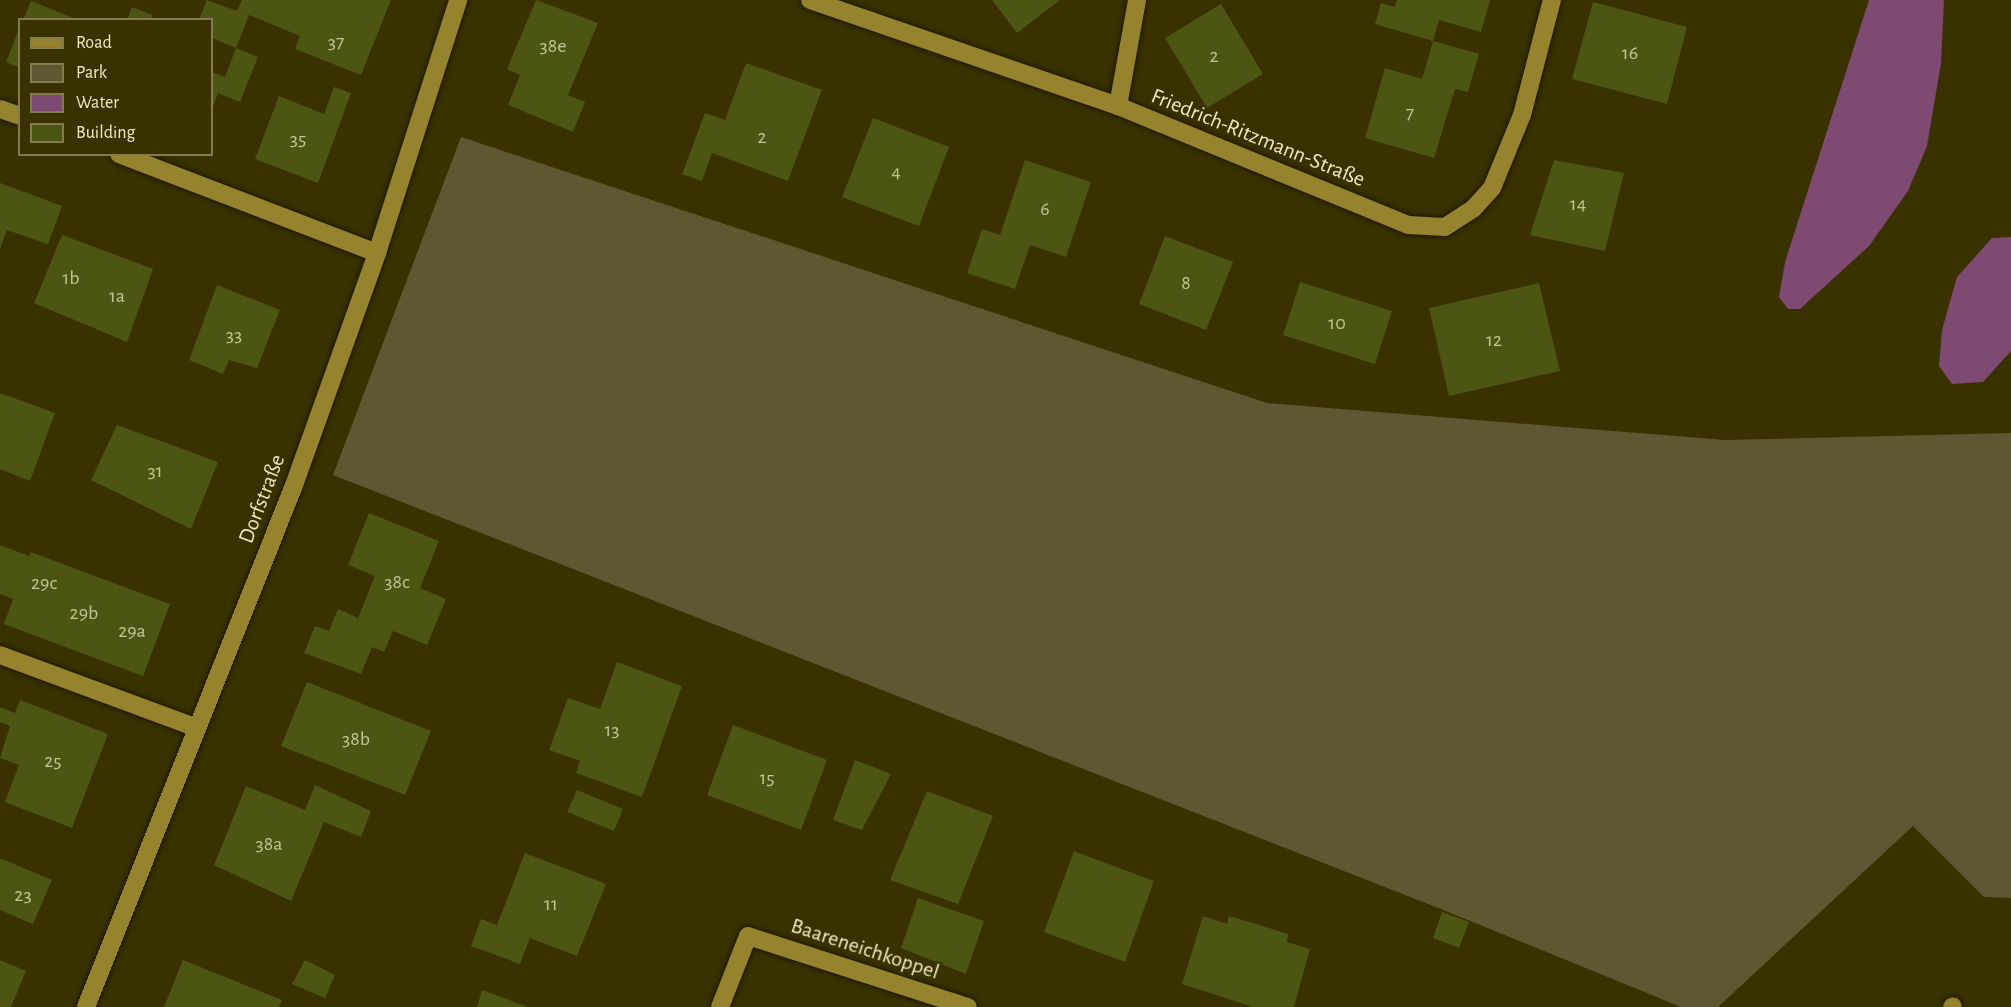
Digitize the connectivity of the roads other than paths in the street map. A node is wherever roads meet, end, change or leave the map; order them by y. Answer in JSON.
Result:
{"nodes":[{"id":1,"x":458,"y":0,"type":"edge"},
{"id":2,"x":810,"y":0,"type":"edge"},
{"id":3,"x":1137,"y":0,"type":"edge"},
{"id":4,"x":1552,"y":0,"type":"edge"},
{"id":5,"x":1118,"y":106,"type":"junction"},
{"id":6,"x":0,"y":109,"type":"edge"},
{"id":7,"x":18,"y":115,"type":"edge"},
{"id":8,"x":124,"y":156,"type":"edge"},
{"id":9,"x":377,"y":253,"type":"junction"},
{"id":10,"x":0,"y":656,"type":"edge"},
{"id":11,"x":197,"y":729,"type":"junction"},
{"id":12,"x":87,"y":1007,"type":"edge"},
{"id":13,"x":720,"y":1007,"type":"edge"},
{"id":14,"x":968,"y":1007,"type":"edge"}],
"edges":[{"from":1,"to":9,"type":"street","name":"Dorfstraße"},
{"from":2,"to":5,"type":"street","name":"Friedrich-Ritzmann-Straße"},
{"from":3,"to":5,"type":"street"},
{"from":4,"to":5,"type":"street","name":"Friedrich-Ritzmann-Straße"},
{"from":6,"to":7,"type":"street"},
{"from":8,"to":9,"type":"street"},
{"from":9,"to":11,"type":"street","name":"Dorfstraße"},
{"from":10,"to":11,"type":"street"},
{"from":11,"to":12,"type":"street","name":"Dorfstraße"},
{"from":13,"to":14,"type":"street","name":"Baareneichkoppel"}]}
